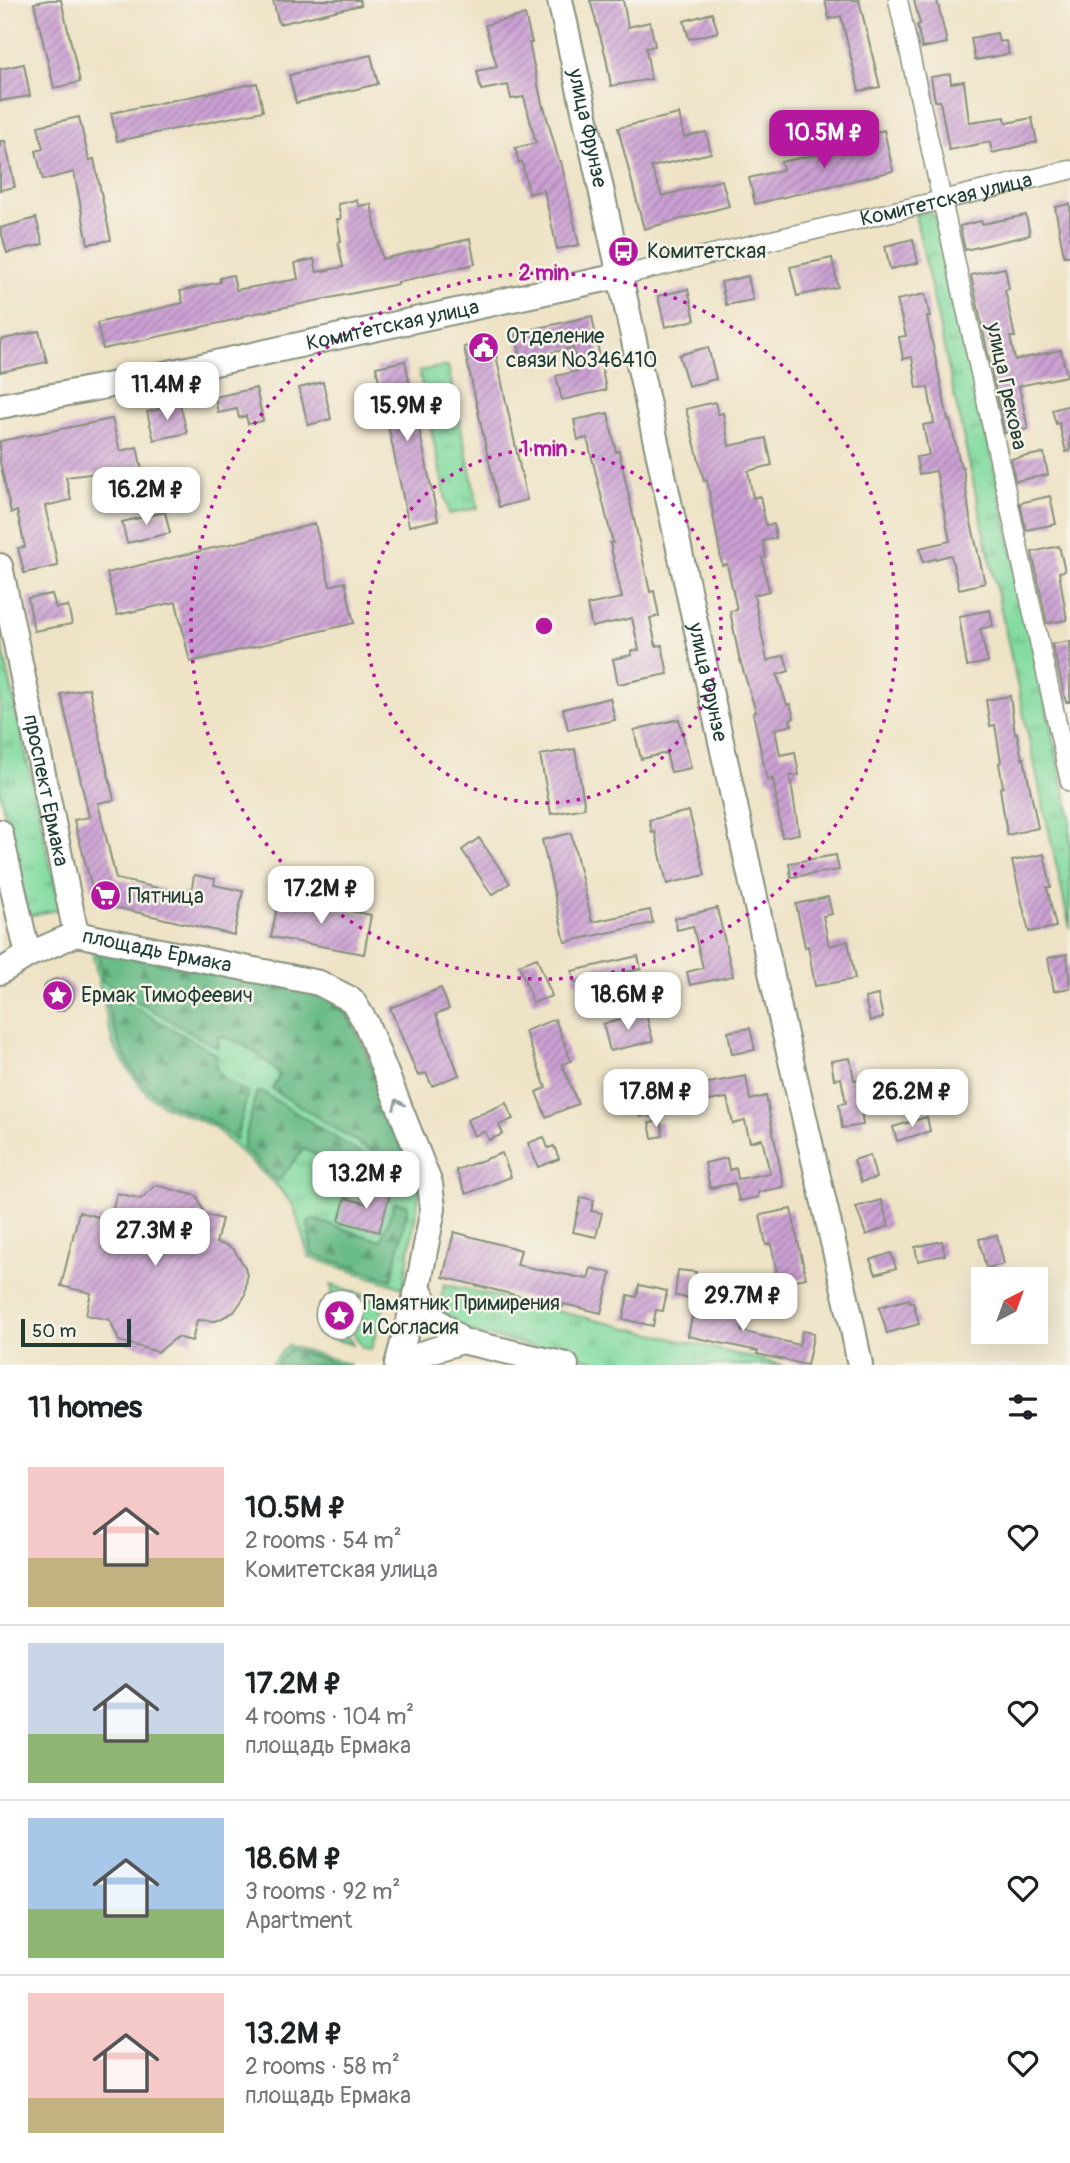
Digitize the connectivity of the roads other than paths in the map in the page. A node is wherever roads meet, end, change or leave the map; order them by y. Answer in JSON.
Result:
{"nodes":[{"id":1,"x":560,"y":0,"type":"edge"},
{"id":2,"x":898,"y":0,"type":"edge"},
{"id":3,"x":1070,"y":170,"type":"edge"},
{"id":4,"x":943,"y":198,"type":"junction"},
{"id":5,"x":619,"y":276,"type":"junction"},
{"id":6,"x":0,"y":405,"type":"edge"},
{"id":7,"x":0,"y":566,"type":"edge"},
{"id":8,"x":1070,"y":782,"type":"edge"},
{"id":9,"x":0,"y":832,"type":"edge"},
{"id":10,"x":76,"y":934,"type":"junction"},
{"id":11,"x":28,"y":955,"type":"junction"},
{"id":12,"x":0,"y":972,"type":"edge"},
{"id":13,"x":418,"y":1287,"type":"junction"},
{"id":14,"x":462,"y":1341,"type":"junction"},
{"id":15,"x":397,"y":1365,"type":"edge"},
{"id":16,"x":404,"y":1365,"type":"edge"},
{"id":17,"x":566,"y":1365,"type":"edge"},
{"id":18,"x":860,"y":1365,"type":"edge"}],
"edges":[{"from":1,"to":5,"type":"street","name":"улица Фрунзе"},
{"from":2,"to":4,"type":"street","name":"улица Грекова"},
{"from":3,"to":4,"type":"street","name":"Комитетская улица"},
{"from":4,"to":5,"type":"street","name":"Комитетская улица"},
{"from":4,"to":8,"type":"street","name":"улица Грекова"},
{"from":5,"to":6,"type":"street","name":"Комитетская улица"},
{"from":5,"to":18,"type":"street","name":"улица Фрунзе"},
{"from":7,"to":10,"type":"street","name":"проспект Ермака"},
{"from":9,"to":11,"type":"street"},
{"from":10,"to":11,"type":"street","name":"площадь Ермака"},
{"from":13,"to":10,"type":"street","name":"площадь Ермака","one_way":true},
{"from":11,"to":12,"type":"street","name":"площадь Ермака"},
{"from":13,"to":14,"type":"street"},
{"from":13,"to":15,"type":"street","name":"площадь Ермака"},
{"from":14,"to":16,"type":"street"},
{"from":14,"to":17,"type":"street"}]}
